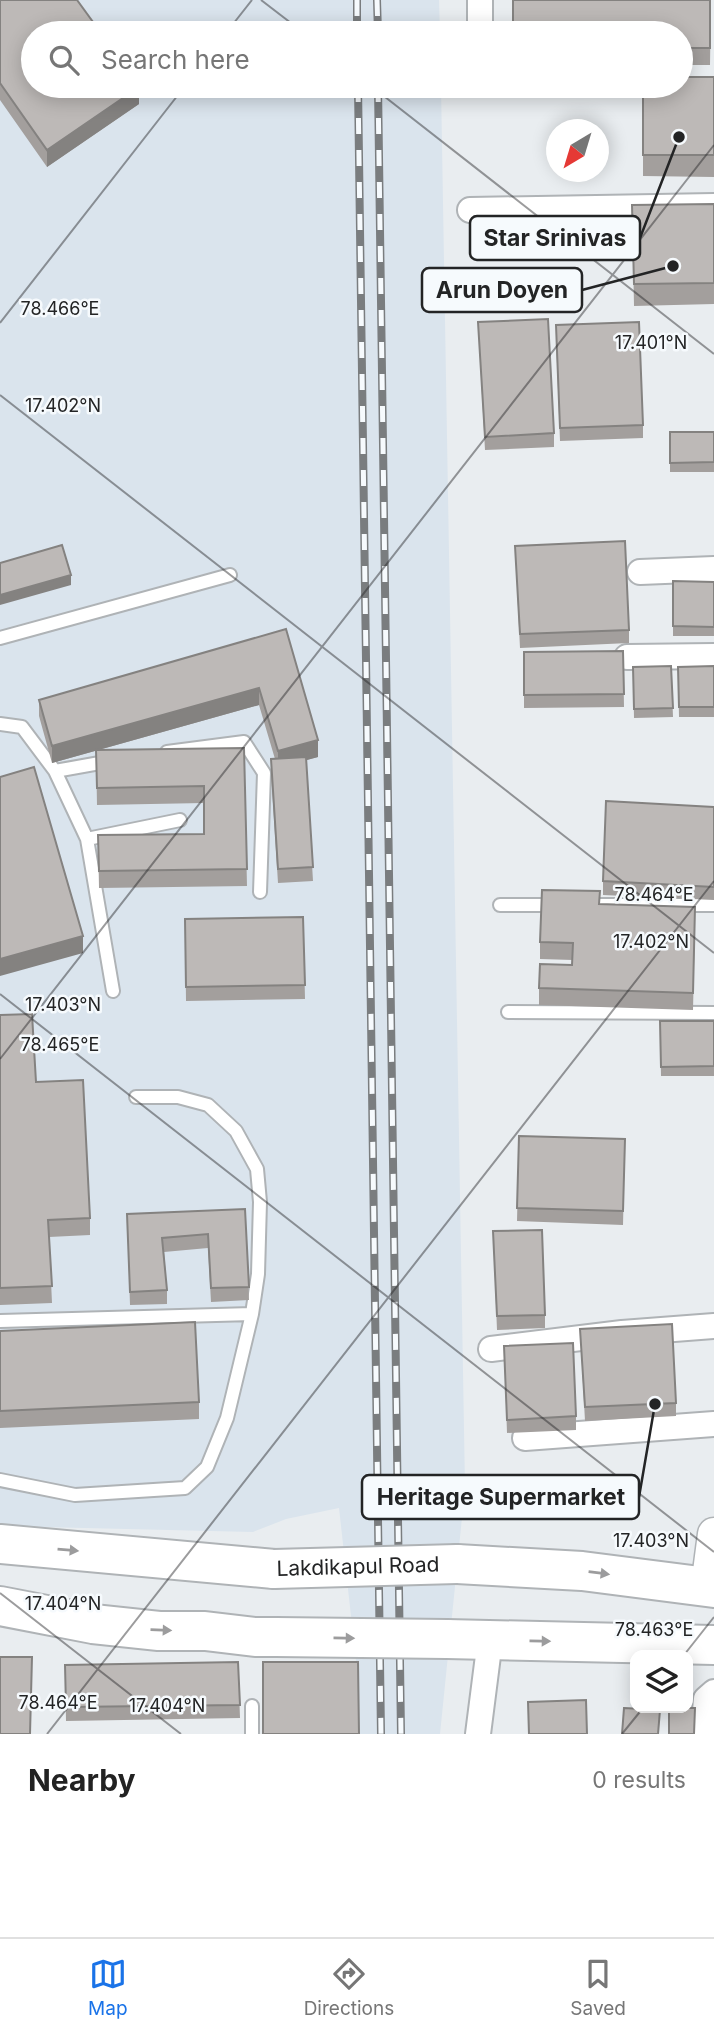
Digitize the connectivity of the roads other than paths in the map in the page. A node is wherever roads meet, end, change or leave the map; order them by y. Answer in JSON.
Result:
{"nodes":[{"id":1,"x":480,"y":0,"type":"edge"},
{"id":2,"x":480,"y":21,"type":"edge"},
{"id":3,"x":714,"y":206,"type":"edge"},
{"id":4,"x":470,"y":209,"type":"dead end"},
{"id":5,"x":714,"y":569,"type":"edge"},
{"id":6,"x":640,"y":572,"type":"dead end"},
{"id":7,"x":230,"y":575,"type":"dead end"},
{"id":8,"x":0,"y":638,"type":"edge"},
{"id":9,"x":714,"y":656,"type":"edge"},
{"id":10,"x":626,"y":657,"type":"edge"},
{"id":11,"x":0,"y":724,"type":"edge"},
{"id":12,"x":157,"y":753,"type":"edge"},
{"id":13,"x":119,"y":760,"type":"edge"},
{"id":14,"x":55,"y":771,"type":"junction"},
{"id":15,"x":180,"y":820,"type":"dead end"},
{"id":16,"x":87,"y":839,"type":"junction"},
{"id":17,"x":260,"y":892,"type":"dead end"},
{"id":18,"x":500,"y":905,"type":"dead end"},
{"id":19,"x":714,"y":905,"type":"edge"},
{"id":20,"x":113,"y":991,"type":"dead end"},
{"id":21,"x":508,"y":1012,"type":"dead end"},
{"id":22,"x":714,"y":1013,"type":"edge"},
{"id":23,"x":136,"y":1097,"type":"dead end"},
{"id":24,"x":252,"y":1314,"type":"junction"},
{"id":25,"x":0,"y":1321,"type":"edge"},
{"id":26,"x":714,"y":1326,"type":"edge"},
{"id":27,"x":491,"y":1349,"type":"dead end"},
{"id":28,"x":714,"y":1424,"type":"edge"},
{"id":29,"x":525,"y":1438,"type":"edge"},
{"id":30,"x":0,"y":1480,"type":"edge"},
{"id":31,"x":714,"y":1534,"type":"edge"},
{"id":32,"x":0,"y":1544,"type":"edge"},
{"id":33,"x":710,"y":1588,"type":"edge"},
{"id":34,"x":0,"y":1606,"type":"edge"},
{"id":35,"x":93,"y":1624,"type":"junction"},
{"id":36,"x":0,"y":1629,"type":"edge"},
{"id":37,"x":490,"y":1640,"type":"junction"},
{"id":38,"x":714,"y":1645,"type":"edge"},
{"id":39,"x":714,"y":1692,"type":"edge"},
{"id":40,"x":252,"y":1706,"type":"dead end"},
{"id":41,"x":252,"y":1734,"type":"edge"},
{"id":42,"x":478,"y":1734,"type":"edge"},
{"id":43,"x":703,"y":1734,"type":"edge"}],
"edges":[{"from":1,"to":2,"type":"street"},
{"from":3,"to":4,"type":"street"},
{"from":5,"to":6,"type":"street"},
{"from":7,"to":8,"type":"lane"},
{"from":9,"to":10,"type":"street"},
{"from":11,"to":14,"type":"lane"},
{"from":12,"to":17,"type":"lane"},
{"from":13,"to":14,"type":"lane"},
{"from":14,"to":16,"type":"lane"},
{"from":15,"to":16,"type":"lane"},
{"from":16,"to":20,"type":"lane"},
{"from":18,"to":19,"type":"lane"},
{"from":21,"to":22,"type":"lane"},
{"from":23,"to":24,"type":"lane"},
{"from":24,"to":25,"type":"lane"},
{"from":24,"to":30,"type":"lane"},
{"from":26,"to":27,"type":"street"},
{"from":28,"to":29,"type":"street"},
{"from":31,"to":33,"type":"street"},
{"from":32,"to":33,"type":"highway","name":"Lakdikapul Road","one_way":true,"bridge":true},
{"from":34,"to":35,"type":"highway"},
{"from":35,"to":36,"type":"highway"},
{"from":35,"to":37,"type":"highway","one_way":true,"bridge":true},
{"from":37,"to":38,"type":"highway","one_way":true},
{"from":37,"to":42,"type":"street"},
{"from":39,"to":43,"type":"street"},
{"from":40,"to":41,"type":"lane"}]}
